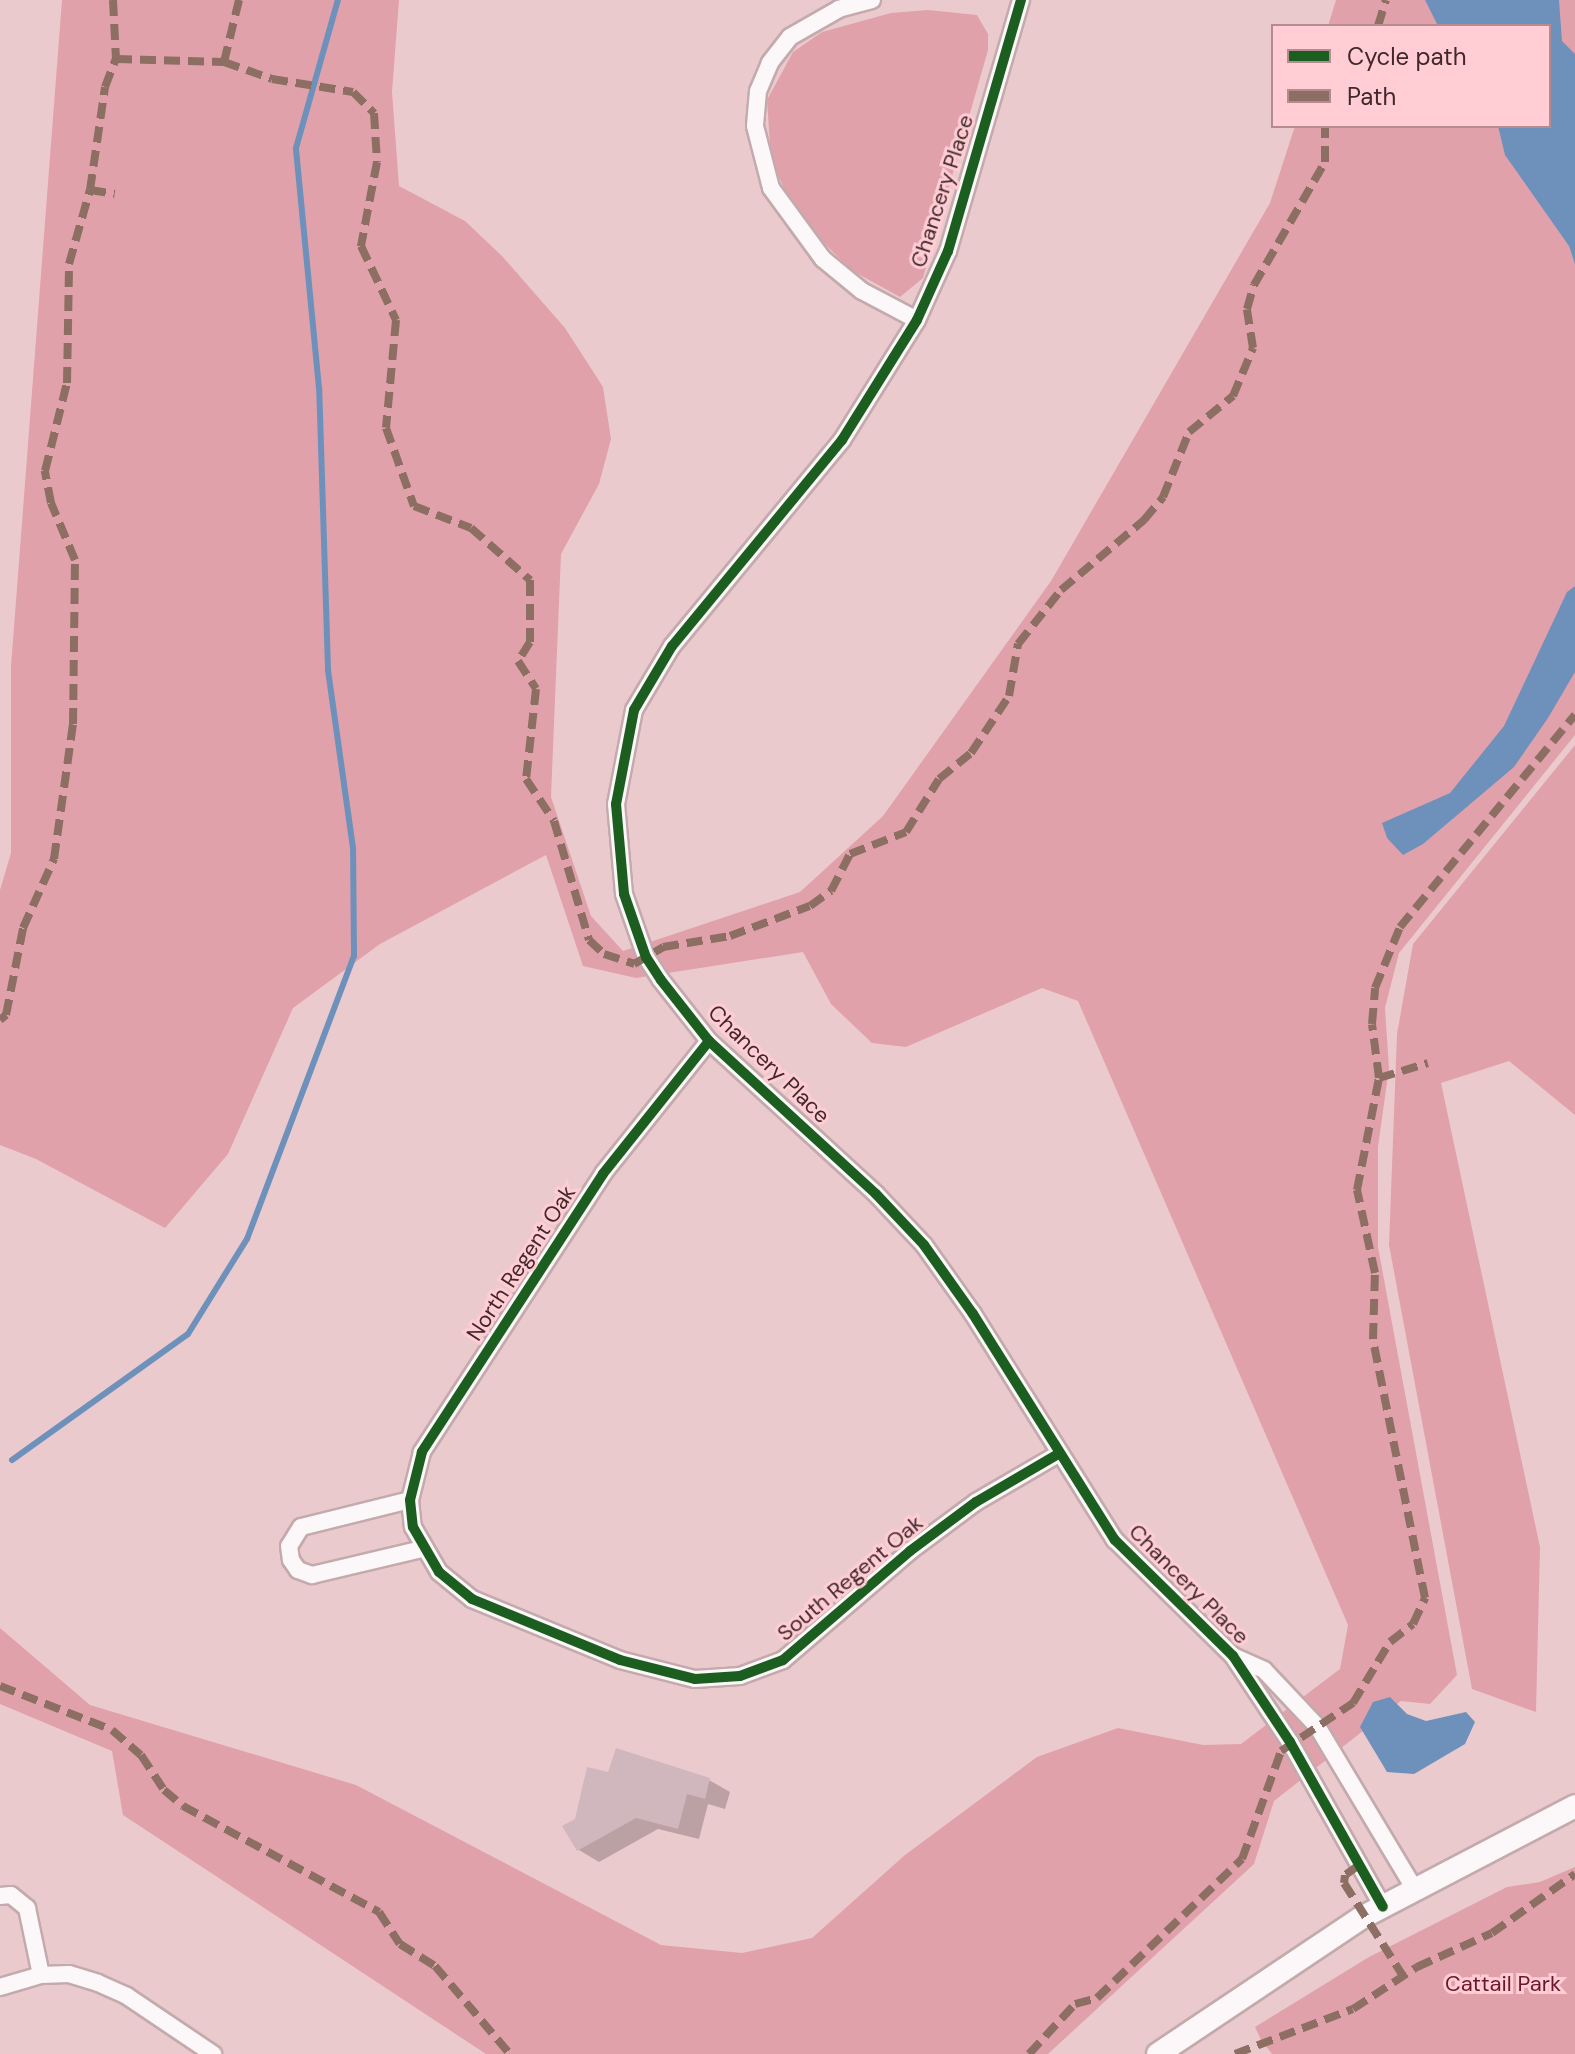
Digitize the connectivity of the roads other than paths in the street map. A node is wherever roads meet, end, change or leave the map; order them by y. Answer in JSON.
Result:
{"nodes":[{"id":1,"x":872,"y":0,"type":"edge"},
{"id":2,"x":1021,"y":0,"type":"edge"},
{"id":3,"x":917,"y":320,"type":"junction"},
{"id":4,"x":709,"y":1041,"type":"junction"},
{"id":5,"x":1058,"y":1454,"type":"junction"},
{"id":6,"x":410,"y":1500,"type":"junction"},
{"id":7,"x":413,"y":1527,"type":"joint"},
{"id":8,"x":422,"y":1549,"type":"junction"},
{"id":9,"x":1233,"y":1656,"type":"junction"},
{"id":10,"x":1575,"y":1806,"type":"edge"},
{"id":11,"x":1415,"y":1890,"type":"junction"},
{"id":12,"x":0,"y":1896,"type":"edge"},
{"id":13,"x":1383,"y":1907,"type":"junction"},
{"id":14,"x":41,"y":1975,"type":"junction"},
{"id":15,"x":0,"y":1987,"type":"edge"},
{"id":16,"x":213,"y":2054,"type":"edge"},
{"id":17,"x":1158,"y":2054,"type":"edge"}],
"edges":[{"from":1,"to":3,"type":"street"},
{"from":2,"to":3,"type":"street","name":"Chancery Place"},
{"from":3,"to":4,"type":"street","name":"Chancery Place"},
{"from":4,"to":5,"type":"street","name":"Chancery Place"},
{"from":4,"to":6,"type":"street","name":"North Regent Oak"},
{"from":5,"to":8,"type":"street","name":"South Regent Oak"},
{"from":5,"to":9,"type":"street","name":"Chancery Place"},
{"from":6,"to":7,"type":"street","name":"North Regent Oak"},
{"from":6,"to":8,"type":"street"},
{"from":7,"to":8,"type":"street","name":"South Regent Oak"},
{"from":9,"to":11,"type":"street","name":"Chancery Place"},
{"from":9,"to":13,"type":"street","name":"Chancery Place"},
{"from":10,"to":11,"type":"street"},
{"from":11,"to":13,"type":"street"},
{"from":12,"to":14,"type":"street"},
{"from":13,"to":17,"type":"street"},
{"from":14,"to":15,"type":"street"},
{"from":14,"to":16,"type":"street"}]}
